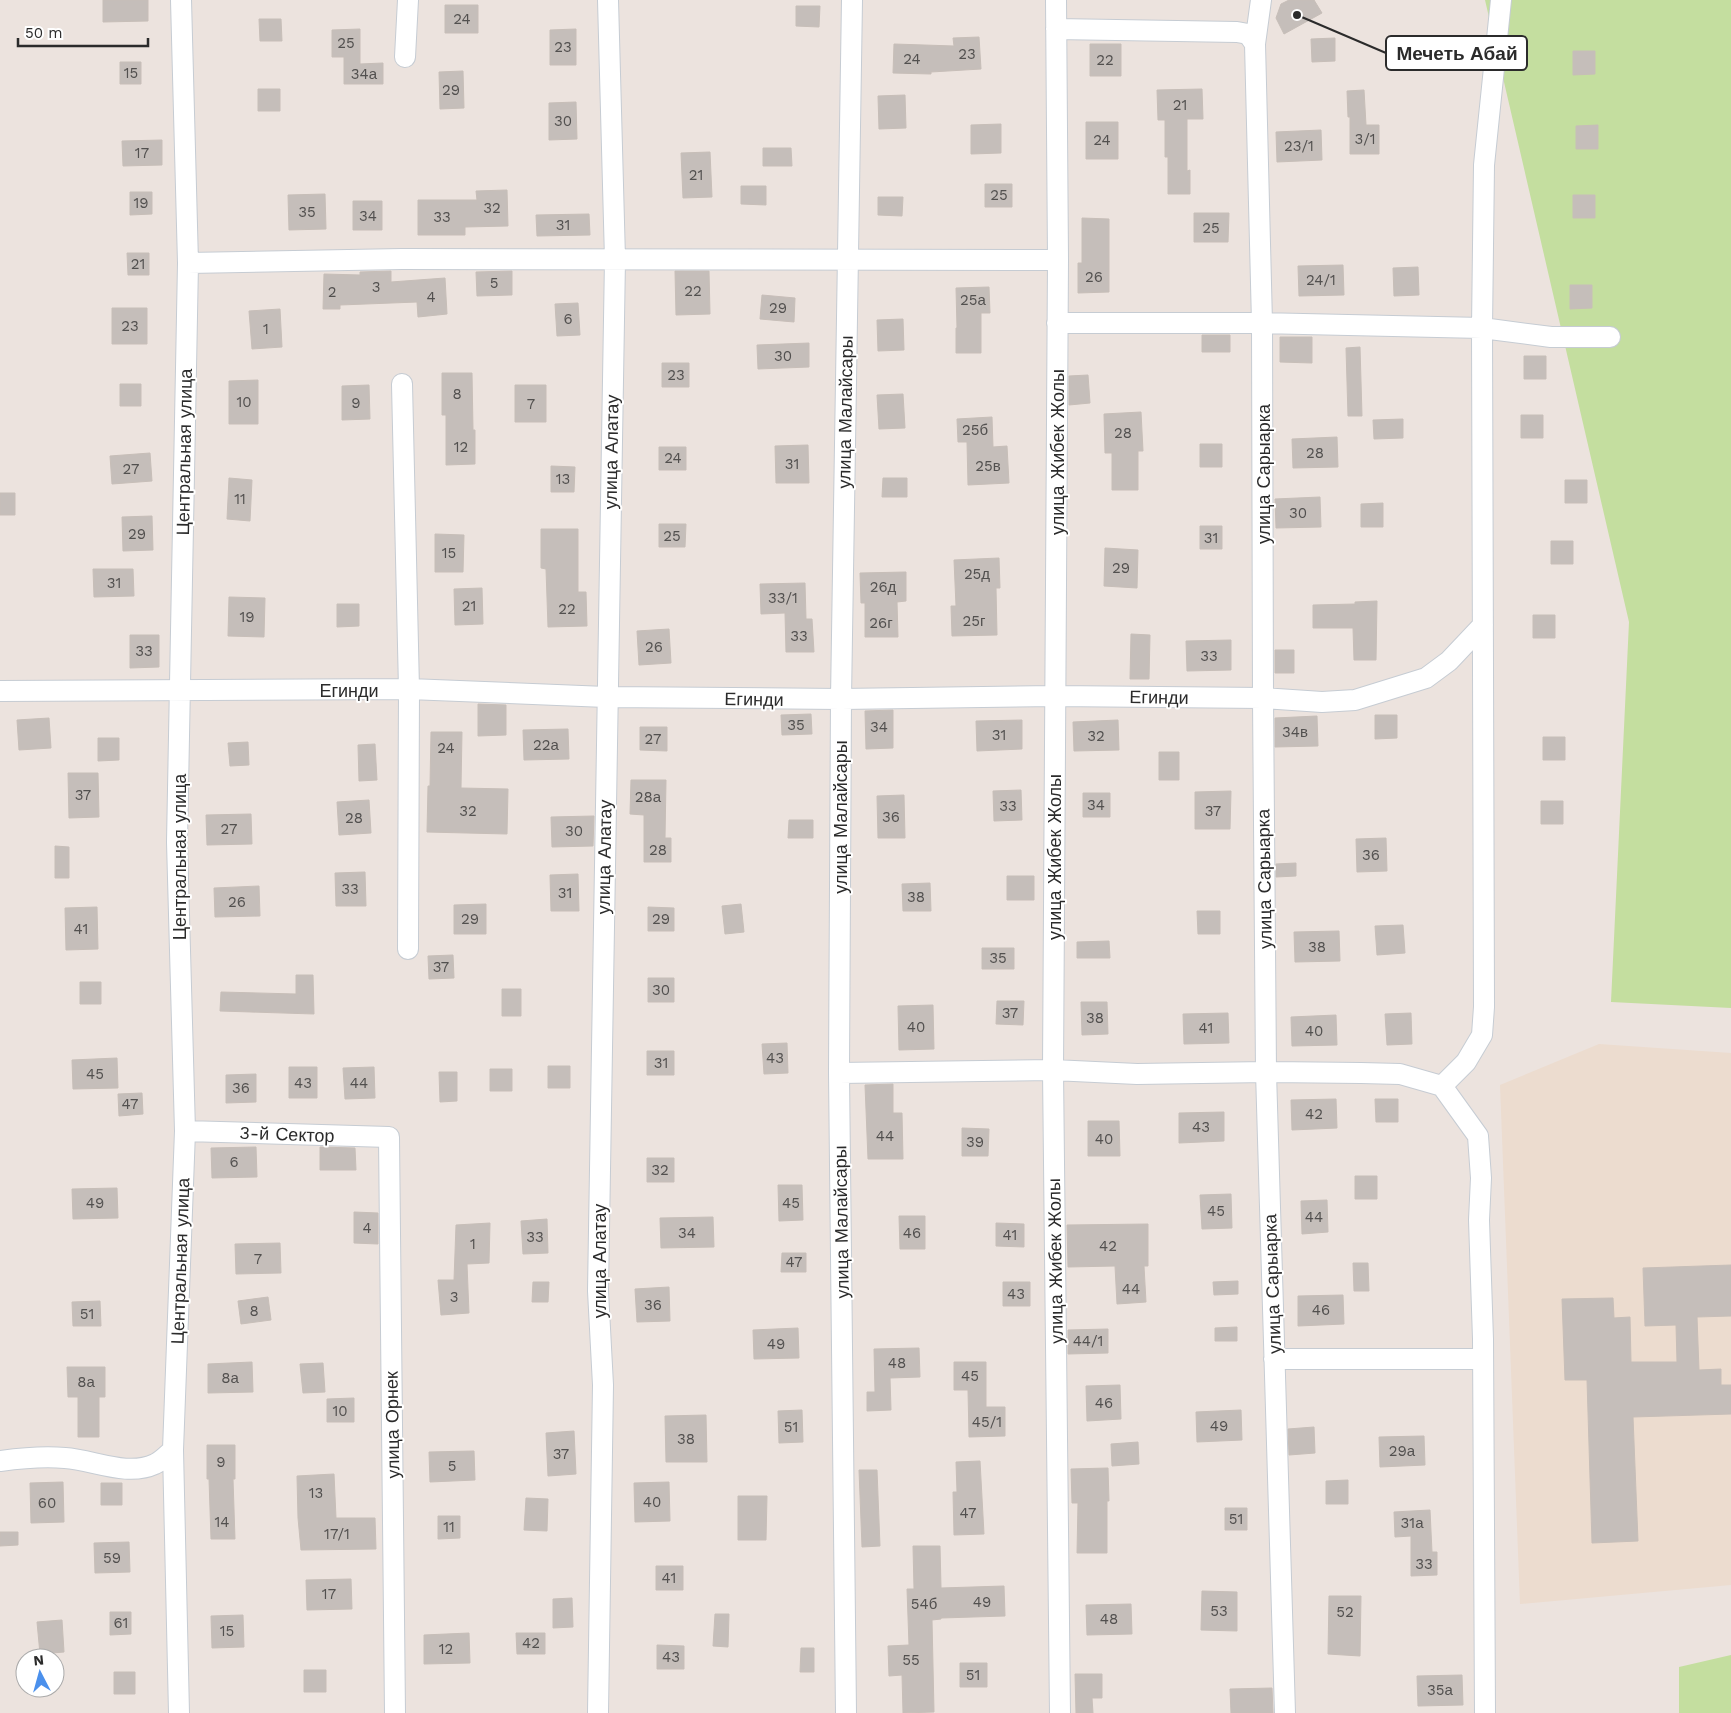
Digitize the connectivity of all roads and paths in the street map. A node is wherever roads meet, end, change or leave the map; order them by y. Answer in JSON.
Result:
{"nodes":[{"id":1,"x":181,"y":0,"type":"edge"},
{"id":2,"x":408,"y":0,"type":"edge"},
{"id":3,"x":608,"y":0,"type":"edge"},
{"id":4,"x":852,"y":0,"type":"edge"},
{"id":5,"x":1056,"y":0,"type":"edge"},
{"id":6,"x":1260,"y":0,"type":"edge"},
{"id":7,"x":1501,"y":0,"type":"edge"},
{"id":8,"x":1056,"y":29,"type":"junction"},
{"id":9,"x":1255,"y":44,"type":"junction"},
{"id":10,"x":405,"y":57,"type":"dead end"},
{"id":11,"x":615,"y":259,"type":"junction"},
{"id":12,"x":847,"y":260,"type":"junction"},
{"id":13,"x":1058,"y":260,"type":"junction"},
{"id":14,"x":188,"y":263,"type":"junction"},
{"id":15,"x":1057,"y":323,"type":"junction"},
{"id":16,"x":1262,"y":323,"type":"junction"},
{"id":17,"x":1482,"y":328,"type":"junction"},
{"id":18,"x":1610,"y":337,"type":"dead end"},
{"id":19,"x":402,"y":384,"type":"dead end"},
{"id":20,"x":1483,"y":625,"type":"junction"},
{"id":21,"x":180,"y":690,"type":"junction"},
{"id":22,"x":409,"y":690,"type":"junction"},
{"id":23,"x":0,"y":691,"type":"edge"},
{"id":24,"x":1055,"y":696,"type":"junction"},
{"id":25,"x":606,"y":697,"type":"junction"},
{"id":26,"x":1263,"y":698,"type":"junction"},
{"id":27,"x":840,"y":699,"type":"junction"},
{"id":28,"x":408,"y":949,"type":"dead end"},
{"id":29,"x":1053,"y":1070,"type":"junction"},
{"id":30,"x":1266,"y":1072,"type":"junction"},
{"id":31,"x":839,"y":1073,"type":"junction"},
{"id":32,"x":1442,"y":1086,"type":"junction"},
{"id":33,"x":185,"y":1131,"type":"junction"},
{"id":34,"x":388,"y":1137,"type":"joint"},
{"id":35,"x":1274,"y":1359,"type":"junction"},
{"id":36,"x":1483,"y":1359,"type":"junction"},
{"id":37,"x":173,"y":1450,"type":"junction"},
{"id":38,"x":0,"y":1462,"type":"edge"},
{"id":39,"x":179,"y":1713,"type":"edge"},
{"id":40,"x":395,"y":1713,"type":"edge"},
{"id":41,"x":598,"y":1713,"type":"edge"},
{"id":42,"x":846,"y":1713,"type":"edge"},
{"id":43,"x":1060,"y":1713,"type":"edge"},
{"id":44,"x":1285,"y":1713,"type":"edge"},
{"id":45,"x":1485,"y":1713,"type":"edge"}],
"edges":[{"from":1,"to":14,"type":"street","name":"Центральная улица"},
{"from":2,"to":10,"type":"street"},
{"from":3,"to":11,"type":"street","name":"улица Алатау"},
{"from":4,"to":12,"type":"street","name":"улица Малайсары"},
{"from":5,"to":8,"type":"street","name":"улица Жибек Жолы"},
{"from":6,"to":9,"type":"street","name":"улица Сарыарка"},
{"from":7,"to":17,"type":"street"},
{"from":8,"to":9,"type":"street"},
{"from":8,"to":13,"type":"street","name":"улица Жибек Жолы"},
{"from":9,"to":16,"type":"street","name":"улица Сарыарка"},
{"from":11,"to":12,"type":"street"},
{"from":11,"to":14,"type":"street"},
{"from":11,"to":25,"type":"street","name":"улица Алатау"},
{"from":12,"to":13,"type":"street"},
{"from":12,"to":27,"type":"street","name":"улица Малайсары"},
{"from":13,"to":15,"type":"street","name":"улица Жибек Жолы"},
{"from":14,"to":21,"type":"street","name":"Центральная улица"},
{"from":15,"to":16,"type":"street"},
{"from":15,"to":24,"type":"street","name":"улица Жибек Жолы"},
{"from":16,"to":17,"type":"street"},
{"from":16,"to":26,"type":"street","name":"улица Сарыарка"},
{"from":17,"to":18,"type":"street"},
{"from":17,"to":20,"type":"street"},
{"from":19,"to":22,"type":"street"},
{"from":20,"to":26,"type":"street","name":"Егинди"},
{"from":20,"to":32,"type":"street"},
{"from":21,"to":22,"type":"street","name":"Егинди"},
{"from":21,"to":23,"type":"street","name":"Егинди"},
{"from":21,"to":33,"type":"street","name":"Центральная улица"},
{"from":22,"to":25,"type":"street","name":"Егинди"},
{"from":22,"to":28,"type":"street"},
{"from":24,"to":26,"type":"street","name":"Егинди"},
{"from":24,"to":27,"type":"street","name":"Егинди"},
{"from":24,"to":29,"type":"street","name":"улица Жибек Жолы"},
{"from":25,"to":27,"type":"street","name":"Егинди"},
{"from":25,"to":41,"type":"street","name":"улица Алатау"},
{"from":26,"to":30,"type":"street","name":"улица Сарыарка"},
{"from":27,"to":31,"type":"street","name":"улица Малайсары"},
{"from":29,"to":30,"type":"street"},
{"from":29,"to":31,"type":"street"},
{"from":29,"to":43,"type":"street","name":"улица Жибек Жолы"},
{"from":30,"to":32,"type":"street"},
{"from":30,"to":35,"type":"street","name":"улица Сарыарка"},
{"from":31,"to":42,"type":"street","name":"улица Малайсары"},
{"from":32,"to":36,"type":"street"},
{"from":33,"to":34,"type":"street","name":"3-й Сектор"},
{"from":33,"to":37,"type":"street","name":"Центральная улица"},
{"from":34,"to":40,"type":"street","name":"улица Орнек"},
{"from":35,"to":36,"type":"street"},
{"from":35,"to":44,"type":"street","name":"улица Сарыарка"},
{"from":36,"to":45,"type":"street"},
{"from":37,"to":38,"type":"street"},
{"from":37,"to":39,"type":"street","name":"Центральная улица"}]}
